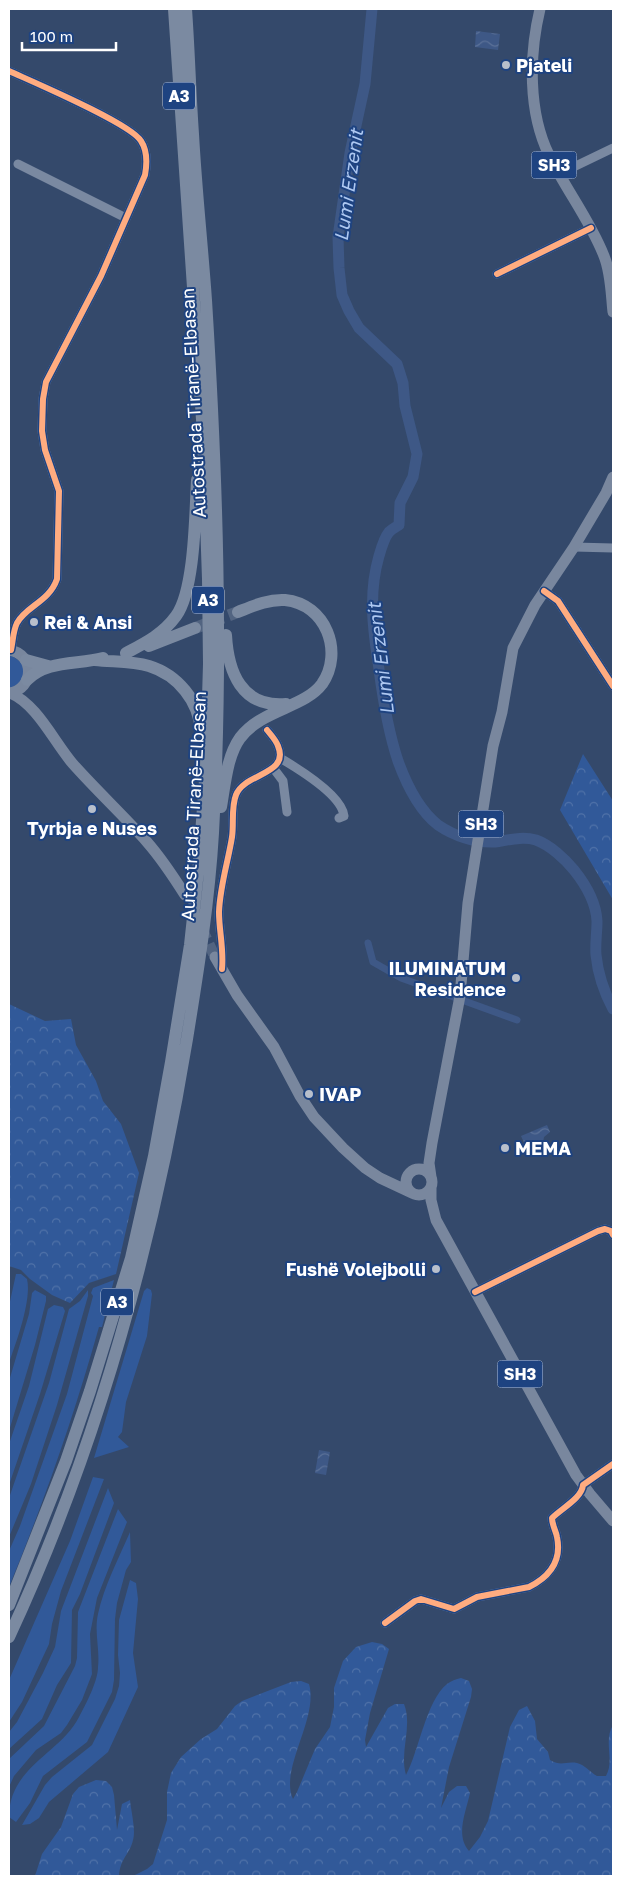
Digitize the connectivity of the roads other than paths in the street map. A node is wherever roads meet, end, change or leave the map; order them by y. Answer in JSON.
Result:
{"nodes":[{"id":1,"x":174,"y":9,"type":"edge"},
{"id":2,"x":186,"y":9,"type":"edge"},
{"id":3,"x":540,"y":9,"type":"edge"},
{"id":4,"x":9,"y":71,"type":"edge"},
{"id":5,"x":613,"y":148,"type":"edge"},
{"id":6,"x":18,"y":164,"type":"dead end"},
{"id":7,"x":559,"y":174,"type":"junction"},
{"id":8,"x":126,"y":218,"type":"junction"},
{"id":9,"x":591,"y":228,"type":"junction"},
{"id":10,"x":497,"y":274,"type":"dead end"},
{"id":11,"x":613,"y":312,"type":"edge"},
{"id":12,"x":203,"y":434,"type":"junction"},
{"id":13,"x":613,"y":477,"type":"edge"},
{"id":14,"x":574,"y":547,"type":"junction"},
{"id":15,"x":613,"y":548,"type":"edge"},
{"id":16,"x":218,"y":575,"type":"junction"},
{"id":17,"x":544,"y":592,"type":"junction"},
{"id":18,"x":238,"y":612,"type":"tunnel mouth"},
{"id":19,"x":195,"y":628,"type":"tunnel mouth"},
{"id":20,"x":10,"y":650,"type":"edge"},
{"id":21,"x":126,"y":653,"type":"junction"},
{"id":22,"x":26,"y":660,"type":"junction"},
{"id":23,"x":96,"y":660,"type":"junction"},
{"id":24,"x":48,"y":666,"type":"junction"},
{"id":25,"x":26,"y":682,"type":"junction"},
{"id":26,"x":613,"y":686,"type":"edge"},
{"id":27,"x":9,"y":693,"type":"edge"},
{"id":28,"x":295,"y":702,"type":"junction"},
{"id":29,"x":31,"y":707,"type":"junction"},
{"id":30,"x":267,"y":730,"type":"dead end"},
{"id":31,"x":280,"y":758,"type":"junction"},
{"id":32,"x":206,"y":766,"type":"junction"},
{"id":33,"x":274,"y":769,"type":"junction"},
{"id":34,"x":287,"y":812,"type":"dead end"},
{"id":35,"x":338,"y":818,"type":"dead end"},
{"id":36,"x":213,"y":834,"type":"junction"},
{"id":37,"x":185,"y":895,"type":"dead end"},
{"id":38,"x":215,"y":956,"type":"tunnel mouth"},
{"id":39,"x":222,"y":969,"type":"junction"},
{"id":40,"x":432,"y":1143,"type":"junction"},
{"id":41,"x":420,"y":1170,"type":"junction"},
{"id":42,"x":406,"y":1178,"type":"junction"},
{"id":43,"x":431,"y":1182,"type":"junction"},
{"id":44,"x":390,"y":1184,"type":"junction"},
{"id":45,"x":413,"y":1194,"type":"junction"},
{"id":46,"x":436,"y":1220,"type":"junction"},
{"id":47,"x":613,"y":1235,"type":"edge"},
{"id":48,"x":475,"y":1292,"type":"junction"},
{"id":49,"x":613,"y":1464,"type":"edge"},
{"id":50,"x":583,"y":1485,"type":"junction"},
{"id":51,"x":613,"y":1521,"type":"edge"},
{"id":52,"x":9,"y":1605,"type":"edge"},
{"id":53,"x":385,"y":1623,"type":"dead end"},
{"id":54,"x":9,"y":1637,"type":"edge"}],
"edges":[{"from":1,"to":12,"type":"highway","name":"Autostrada Tiranë-Elbasan","number":"A3"},
{"from":2,"to":16,"type":"highway","name":"Autostrada Tiranë-Elbasan","number":"A3"},
{"from":3,"to":7,"type":"main road","number":"SH3"},
{"from":4,"to":8,"type":"street"},
{"from":5,"to":7,"type":"street"},
{"from":6,"to":8,"type":"street"},
{"from":7,"to":9,"type":"main road","number":"SH3"},
{"from":8,"to":20,"type":"street"},
{"from":9,"to":10,"type":"street"},
{"from":9,"to":11,"type":"main road","number":"SH3"},
{"from":12,"to":21,"type":"highway"},
{"from":12,"to":32,"type":"highway","name":"Autostrada Tiranë-Elbasan","number":"A3"},
{"from":13,"to":14,"type":"main road","number":"SH3"},
{"from":14,"to":15,"type":"street"},
{"from":14,"to":17,"type":"main road","number":"SH3"},
{"from":16,"to":28,"type":"highway"},
{"from":16,"to":36,"type":"highway","name":"Autostrada Tiranë-Elbasan","number":"A3"},
{"from":17,"to":26,"type":"street"},
{"from":17,"to":40,"type":"main road","number":"SH3"},
{"from":18,"to":28,"type":"highway"},
{"from":19,"to":21,"type":"highway"},
{"from":20,"to":22,"type":"main road"},
{"from":21,"to":23,"type":"highway"},
{"from":22,"to":24,"type":"highway"},
{"from":22,"to":25,"type":"main road"},
{"from":23,"to":24,"type":"highway"},
{"from":23,"to":32,"type":"highway","number":"A3"},
{"from":24,"to":25,"type":"highway"},
{"from":25,"to":27,"type":"main road"},
{"from":25,"to":29,"type":"main road"},
{"from":27,"to":29,"type":"main road"},
{"from":28,"to":36,"type":"highway"},
{"from":29,"to":37,"type":"main road"},
{"from":30,"to":31,"type":"street"},
{"from":31,"to":33,"type":"street"},
{"from":31,"to":35,"type":"street"},
{"from":32,"to":52,"type":"highway","name":"Autostrada Tiranë-Elbasan","number":"A3"},
{"from":33,"to":34,"type":"street"},
{"from":33,"to":39,"type":"street"},
{"from":36,"to":54,"type":"highway","name":"Autostrada Tiranë-Elbasan","number":"A3"},
{"from":38,"to":39,"type":"main road"},
{"from":39,"to":44,"type":"main road"},
{"from":40,"to":41,"type":"main road","number":"SH3"},
{"from":40,"to":43,"type":"main road","number":"SH3"},
{"from":41,"to":42,"type":"main road"},
{"from":41,"to":43,"type":"main road"},
{"from":42,"to":44,"type":"main road"},
{"from":42,"to":45,"type":"main road","number":"SH3"},
{"from":43,"to":45,"type":"main road"},
{"from":43,"to":46,"type":"main road","number":"SH3"},
{"from":44,"to":45,"type":"main road"},
{"from":45,"to":46,"type":"main road","number":"SH3"},
{"from":46,"to":48,"type":"main road","number":"SH3"},
{"from":47,"to":48,"type":"street"},
{"from":48,"to":50,"type":"main road","number":"SH3"},
{"from":49,"to":50,"type":"street"},
{"from":50,"to":51,"type":"main road","number":"SH3"},
{"from":50,"to":53,"type":"street"}]}
